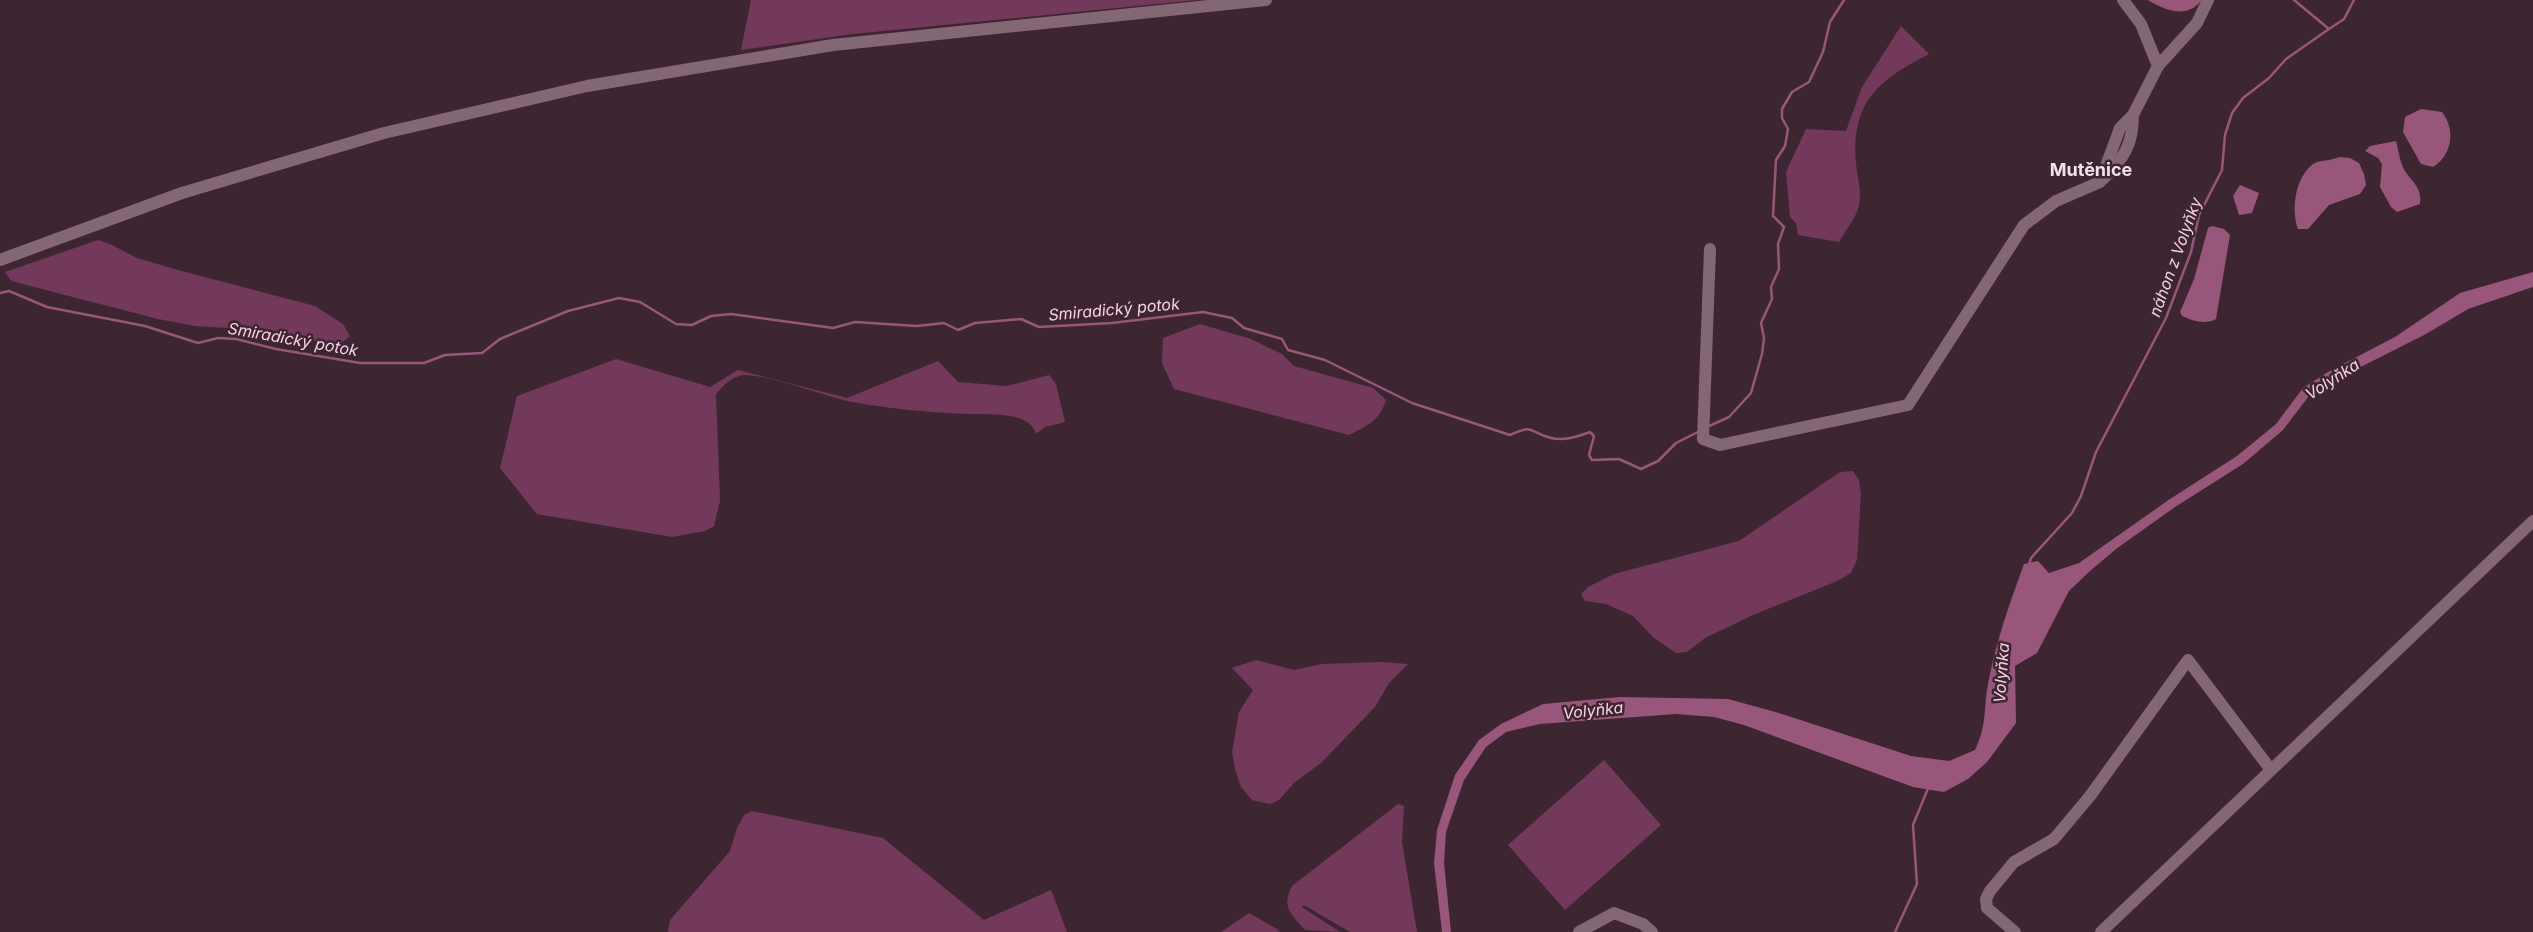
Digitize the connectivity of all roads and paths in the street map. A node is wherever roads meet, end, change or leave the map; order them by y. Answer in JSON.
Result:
{"nodes":[{"id":1,"x":1266,"y":0,"type":"edge"},
{"id":2,"x":2123,"y":0,"type":"edge"},
{"id":3,"x":2208,"y":0,"type":"edge"},
{"id":4,"x":2158,"y":66,"type":"junction"},
{"id":5,"x":1710,"y":248,"type":"dead end"},
{"id":6,"x":0,"y":260,"type":"edge"},
{"id":7,"x":2533,"y":521,"type":"edge"},
{"id":8,"x":2271,"y":770,"type":"junction"},
{"id":9,"x":1579,"y":932,"type":"edge"},
{"id":10,"x":1652,"y":932,"type":"edge"},
{"id":11,"x":2015,"y":932,"type":"edge"},
{"id":12,"x":2101,"y":932,"type":"edge"}],
"edges":[{"from":1,"to":6,"type":"street"},
{"from":2,"to":4,"type":"street"},
{"from":3,"to":4,"type":"street"},
{"from":4,"to":5,"type":"street"},
{"from":7,"to":8,"type":"street"},
{"from":8,"to":11,"type":"street"},
{"from":8,"to":12,"type":"street"},
{"from":9,"to":10,"type":"street"}]}
